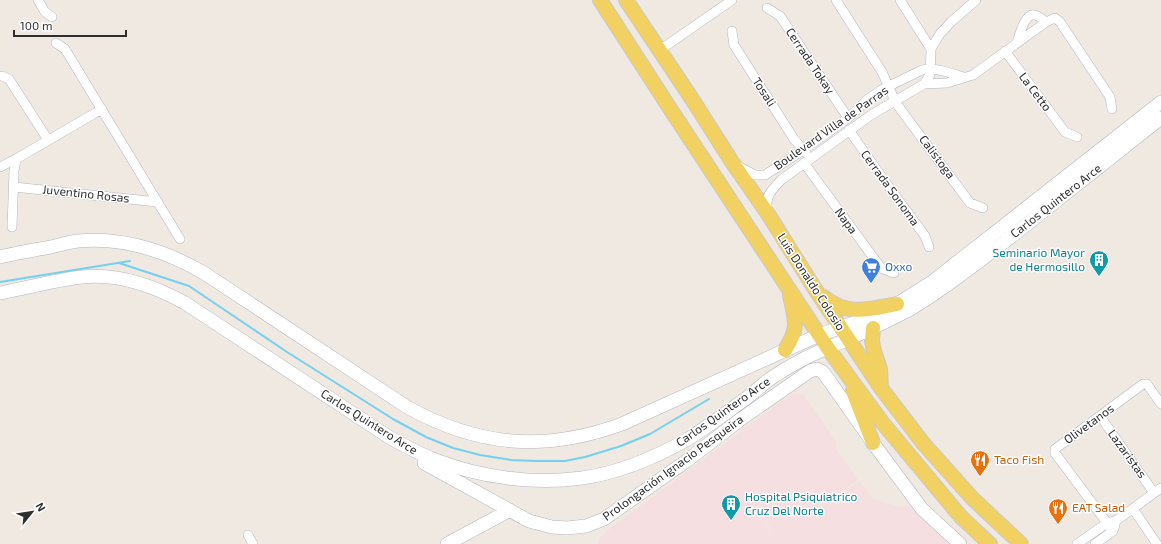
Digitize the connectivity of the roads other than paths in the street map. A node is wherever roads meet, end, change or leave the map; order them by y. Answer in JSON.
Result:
{"nodes":[{"id":1,"x":38,"y":0,"type":"edge"},
{"id":2,"x":600,"y":0,"type":"edge"},
{"id":3,"x":626,"y":0,"type":"edge"},
{"id":4,"x":732,"y":0,"type":"edge"},
{"id":5,"x":836,"y":0,"type":"edge"},
{"id":6,"x":900,"y":0,"type":"edge"},
{"id":7,"x":972,"y":1,"type":"edge"},
{"id":8,"x":767,"y":8,"type":"dead end"},
{"id":9,"x":52,"y":17,"type":"dead end"},
{"id":10,"x":1046,"y":22,"type":"junction"},
{"id":11,"x":732,"y":31,"type":"dead end"},
{"id":12,"x":56,"y":43,"type":"dead end"},
{"id":13,"x":1017,"y":43,"type":"junction"},
{"id":14,"x":932,"y":49,"type":"junction"},
{"id":15,"x":660,"y":50,"type":"junction"},
{"id":16,"x":1005,"y":52,"type":"junction"},
{"id":17,"x":930,"y":69,"type":"junction"},
{"id":18,"x":2,"y":76,"type":"dead end"},
{"id":19,"x":963,"y":77,"type":"junction"},
{"id":20,"x":924,"y":84,"type":"junction"},
{"id":21,"x":889,"y":86,"type":"junction"},
{"id":22,"x":692,"y":99,"type":"junction"},
{"id":23,"x":895,"y":101,"type":"junction"},
{"id":24,"x":1161,"y":102,"type":"edge"},
{"id":25,"x":669,"y":107,"type":"junction"},
{"id":26,"x":102,"y":109,"type":"junction"},
{"id":27,"x":1112,"y":109,"type":"dead end"},
{"id":28,"x":848,"y":118,"type":"junction"},
{"id":29,"x":1161,"y":118,"type":"edge"},
{"id":30,"x":849,"y":130,"type":"junction"},
{"id":31,"x":1077,"y":136,"type":"dead end"},
{"id":32,"x":48,"y":140,"type":"junction"},
{"id":33,"x":803,"y":150,"type":"junction"},
{"id":34,"x":16,"y":159,"type":"junction"},
{"id":35,"x":807,"y":160,"type":"junction"},
{"id":36,"x":732,"y":162,"type":"junction"},
{"id":37,"x":0,"y":167,"type":"edge"},
{"id":38,"x":14,"y":187,"type":"junction"},
{"id":39,"x":158,"y":202,"type":"junction"},
{"id":40,"x":1055,"y":202,"type":"junction"},
{"id":41,"x":983,"y":208,"type":"dead end"},
{"id":42,"x":1023,"y":210,"type":"junction"},
{"id":43,"x":768,"y":214,"type":"junction"},
{"id":44,"x":12,"y":227,"type":"dead end"},
{"id":45,"x":1017,"y":232,"type":"junction"},
{"id":46,"x":180,"y":239,"type":"dead end"},
{"id":47,"x":929,"y":248,"type":"dead end"},
{"id":48,"x":0,"y":257,"type":"edge"},
{"id":49,"x":894,"y":273,"type":"dead end"},
{"id":50,"x":789,"y":289,"type":"junction"},
{"id":51,"x":815,"y":289,"type":"junction"},
{"id":52,"x":0,"y":293,"type":"edge"},
{"id":53,"x":898,"y":304,"type":"junction"},
{"id":54,"x":873,"y":328,"type":"junction"},
{"id":55,"x":845,"y":333,"type":"junction"},
{"id":56,"x":819,"y":335,"type":"junction"},
{"id":57,"x":828,"y":347,"type":"junction"},
{"id":58,"x":785,"y":350,"type":"junction"},
{"id":59,"x":843,"y":368,"type":"junction"},
{"id":60,"x":881,"y":388,"type":"junction"},
{"id":61,"x":750,"y":395,"type":"junction"},
{"id":62,"x":1161,"y":404,"type":"edge"},
{"id":63,"x":1100,"y":416,"type":"junction"},
{"id":64,"x":741,"y":419,"type":"junction"},
{"id":65,"x":389,"y":437,"type":"junction"},
{"id":66,"x":873,"y":443,"type":"junction"},
{"id":67,"x":478,"y":474,"type":"junction"},
{"id":68,"x":465,"y":485,"type":"junction"},
{"id":69,"x":1158,"y":490,"type":"edge"},
{"id":70,"x":1133,"y":509,"type":"junction"},
{"id":71,"x":510,"y":510,"type":"junction"},
{"id":72,"x":1117,"y":520,"type":"junction"},
{"id":73,"x":1107,"y":523,"type":"junction"},
{"id":74,"x":1113,"y":531,"type":"junction"},
{"id":75,"x":248,"y":535,"type":"dead end"},
{"id":76,"x":253,"y":544,"type":"edge"},
{"id":77,"x":447,"y":544,"type":"edge"},
{"id":78,"x":960,"y":544,"type":"edge"},
{"id":79,"x":990,"y":544,"type":"edge"},
{"id":80,"x":1021,"y":544,"type":"edge"},
{"id":81,"x":1077,"y":544,"type":"edge"},
{"id":82,"x":1094,"y":544,"type":"edge"},
{"id":83,"x":1157,"y":544,"type":"edge"}],
"edges":[{"from":1,"to":9,"type":"street"},
{"from":2,"to":25,"type":"main road","name":"Luis Donaldo Colosio"},
{"from":3,"to":15,"type":"main road","name":"Luis Donaldo Colosio"},
{"from":4,"to":15,"type":"street"},
{"from":5,"to":21,"type":"street","name":"Calistoga"},
{"from":6,"to":14,"type":"street"},
{"from":7,"to":14,"type":"street"},
{"from":8,"to":28,"type":"street","name":"Cerrada Tokay"},
{"from":10,"to":13,"type":"street","name":"Boulevard Villa de Parras"},
{"from":10,"to":13,"type":"street"},
{"from":10,"to":27,"type":"street"},
{"from":11,"to":33,"type":"street","name":"Tosali"},
{"from":12,"to":26,"type":"street"},
{"from":13,"to":16,"type":"street","name":"Boulevard Villa de Parras"},
{"from":14,"to":17,"type":"street"},
{"from":15,"to":22,"type":"main road","name":"Luis Donaldo Colosio"},
{"from":16,"to":19,"type":"street","name":"Boulevard Villa de Parras"},
{"from":16,"to":31,"type":"street","name":"La Cetto"},
{"from":17,"to":19,"type":"street"},
{"from":17,"to":20,"type":"street"},
{"from":17,"to":21,"type":"street","name":"Boulevard Villa de Parras"},
{"from":18,"to":32,"type":"street"},
{"from":19,"to":20,"type":"street","name":"Boulevard Villa de Parras"},
{"from":20,"to":23,"type":"street","name":"Boulevard Villa de Parras"},
{"from":21,"to":23,"type":"street","name":"Calistoga"},
{"from":21,"to":28,"type":"street","name":"Boulevard Villa de Parras"},
{"from":22,"to":25,"type":"main road"},
{"from":22,"to":36,"type":"main road","name":"Luis Donaldo Colosio"},
{"from":23,"to":30,"type":"street","name":"Boulevard Villa de Parras"},
{"from":23,"to":41,"type":"street","name":"Calistoga"},
{"from":24,"to":42,"type":"main road","name":"Carlos Quintero Arce"},
{"from":25,"to":50,"type":"main road","name":"Luis Donaldo Colosio"},
{"from":26,"to":32,"type":"street"},
{"from":26,"to":39,"type":"street"},
{"from":28,"to":33,"type":"street","name":"Boulevard Villa de Parras"},
{"from":29,"to":40,"type":"main road","name":"Carlos Quintero Arce"},
{"from":30,"to":35,"type":"street","name":"Boulevard Villa de Parras"},
{"from":30,"to":47,"type":"street","name":"Cerrada Sonoma"},
{"from":32,"to":34,"type":"street"},
{"from":33,"to":35,"type":"street","name":"Tosali"},
{"from":33,"to":36,"type":"street","name":"Boulevard Villa de Parras"},
{"from":34,"to":37,"type":"street"},
{"from":34,"to":38,"type":"street"},
{"from":35,"to":43,"type":"street","name":"Boulevard Villa de Parras"},
{"from":35,"to":49,"type":"street","name":"Napa"},
{"from":36,"to":43,"type":"main road","name":"Luis Donaldo Colosio"},
{"from":38,"to":39,"type":"street","name":"Juventino Rosas"},
{"from":38,"to":44,"type":"street"},
{"from":39,"to":46,"type":"street"},
{"from":40,"to":42,"type":"main road"},
{"from":40,"to":45,"type":"main road","name":"Carlos Quintero Arce"},
{"from":42,"to":45,"type":"main road"},
{"from":42,"to":53,"type":"main road","name":"Carlos Quintero Arce"},
{"from":43,"to":51,"type":"main road","name":"Luis Donaldo Colosio"},
{"from":45,"to":54,"type":"main road","name":"Carlos Quintero Arce"},
{"from":48,"to":58,"type":"main road","name":"Carlos Quintero Arce"},
{"from":50,"to":56,"type":"main road","name":"Luis Donaldo Colosio"},
{"from":50,"to":58,"type":"main road"},
{"from":51,"to":53,"type":"main road"},
{"from":51,"to":55,"type":"main road","name":"Luis Donaldo Colosio"},
{"from":52,"to":65,"type":"main road","name":"Carlos Quintero Arce"},
{"from":53,"to":55,"type":"main road","name":"Carlos Quintero Arce"},
{"from":54,"to":55,"type":"main road","name":"Carlos Quintero Arce"},
{"from":54,"to":60,"type":"main road"},
{"from":55,"to":56,"type":"main road","name":"Carlos Quintero Arce"},
{"from":55,"to":57,"type":"main road","name":"Carlos Quintero Arce"},
{"from":55,"to":60,"type":"main road","name":"Luis Donaldo Colosio"},
{"from":56,"to":57,"type":"main road","name":"Luis Donaldo Colosio"},
{"from":56,"to":58,"type":"main road","name":"Carlos Quintero Arce"},
{"from":57,"to":59,"type":"main road","name":"Luis Donaldo Colosio"},
{"from":57,"to":61,"type":"main road","name":"Carlos Quintero Arce"},
{"from":59,"to":66,"type":"main road"},
{"from":59,"to":79,"type":"main road","name":"Luis Donaldo Colosio"},
{"from":60,"to":80,"type":"main road","name":"Luis Donaldo Colosio"},
{"from":61,"to":64,"type":"main road"},
{"from":61,"to":67,"type":"main road","name":"Carlos Quintero Arce"},
{"from":62,"to":63,"type":"street","name":"Olivetanos"},
{"from":63,"to":69,"type":"street","name":"Lazaristas"},
{"from":63,"to":73,"type":"street","name":"Olivetanos"},
{"from":64,"to":66,"type":"main road","name":"Prolongación Ignacio Pesqueira"},
{"from":64,"to":71,"type":"main road","name":"Prolongación Ignacio Pesqueira"},
{"from":65,"to":67,"type":"main road","name":"Carlos Quintero Arce"},
{"from":65,"to":68,"type":"main road","name":"Prolongación Ignacio Pesqueira"},
{"from":66,"to":78,"type":"main road"},
{"from":67,"to":68,"type":"main road"},
{"from":68,"to":71,"type":"main road","name":"Prolongación Ignacio Pesqueira"},
{"from":69,"to":70,"type":"street"},
{"from":70,"to":72,"type":"street"},
{"from":70,"to":83,"type":"street"},
{"from":71,"to":77,"type":"main road"},
{"from":72,"to":73,"type":"street"},
{"from":72,"to":74,"type":"street"},
{"from":73,"to":74,"type":"street","name":"Olivetanos"},
{"from":73,"to":81,"type":"street"},
{"from":74,"to":82,"type":"street"},
{"from":75,"to":76,"type":"street"}]}
